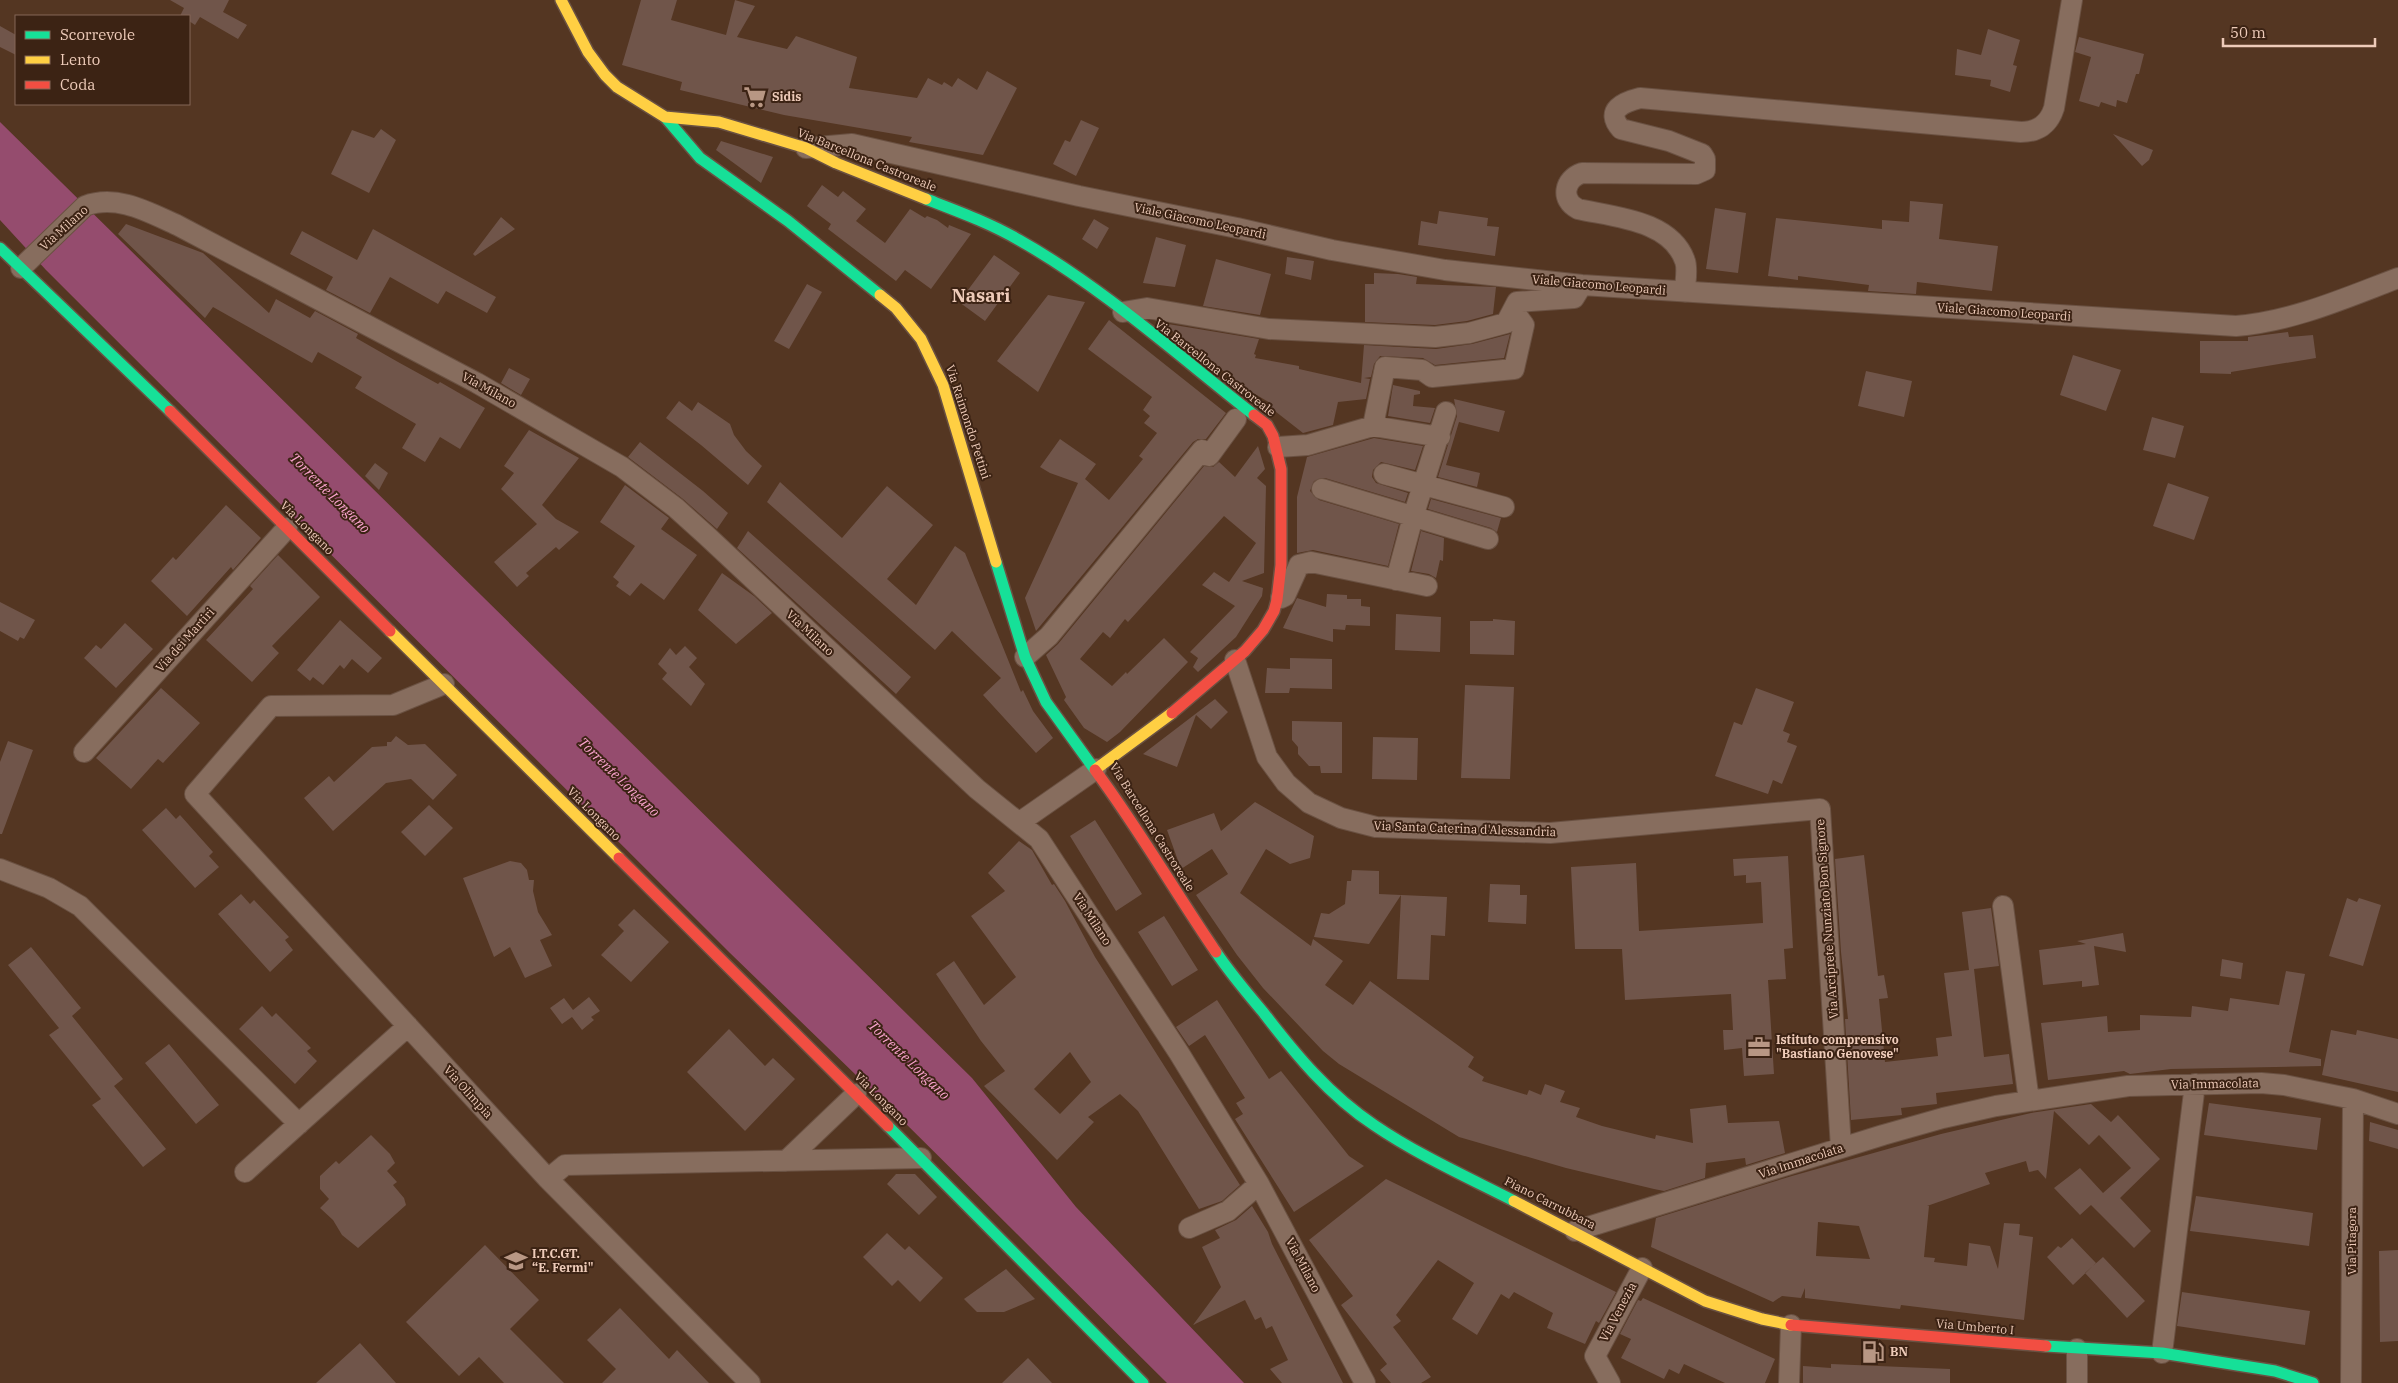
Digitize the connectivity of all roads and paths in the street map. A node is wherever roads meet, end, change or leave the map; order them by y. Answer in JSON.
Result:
{"nodes":[{"id":1,"x":562,"y":0,"type":"edge"},
{"id":2,"x":2072,"y":0,"type":"edge"},
{"id":3,"x":665,"y":117,"type":"junction"},
{"id":4,"x":806,"y":148,"type":"junction"},
{"id":5,"x":0,"y":248,"type":"edge"},
{"id":6,"x":26,"y":263,"type":"junction"},
{"id":7,"x":2398,"y":278,"type":"edge"},
{"id":8,"x":1582,"y":285,"type":"junction"},
{"id":9,"x":1685,"y":292,"type":"junction"},
{"id":10,"x":1513,"y":310,"type":"junction"},
{"id":11,"x":1123,"y":312,"type":"junction"},
{"id":12,"x":1446,"y":412,"type":"dead end"},
{"id":13,"x":1236,"y":419,"type":"dead end"},
{"id":14,"x":1373,"y":426,"type":"junction"},
{"id":15,"x":1440,"y":436,"type":"junction"},
{"id":16,"x":1278,"y":447,"type":"junction"},
{"id":17,"x":1384,"y":474,"type":"dead end"},
{"id":18,"x":1424,"y":486,"type":"junction"},
{"id":19,"x":1322,"y":489,"type":"dead end"},
{"id":20,"x":1504,"y":507,"type":"dead end"},
{"id":21,"x":1413,"y":517,"type":"junction"},
{"id":22,"x":287,"y":528,"type":"junction"},
{"id":23,"x":1488,"y":540,"type":"dead end"},
{"id":24,"x":1396,"y":580,"type":"junction"},
{"id":25,"x":1427,"y":586,"type":"dead end"},
{"id":26,"x":1277,"y":600,"type":"junction"},
{"id":27,"x":1025,"y":657,"type":"junction"},
{"id":28,"x":1235,"y":660,"type":"junction"},
{"id":29,"x":444,"y":684,"type":"junction"},
{"id":30,"x":84,"y":752,"type":"dead end"},
{"id":31,"x":1096,"y":768,"type":"junction"},
{"id":32,"x":1820,"y":809,"type":"joint"},
{"id":33,"x":1020,"y":822,"type":"junction"},
{"id":34,"x":0,"y":869,"type":"edge"},
{"id":35,"x":2003,"y":906,"type":"dead end"},
{"id":36,"x":408,"y":1026,"type":"junction"},
{"id":37,"x":2195,"y":1084,"type":"junction"},
{"id":38,"x":856,"y":1094,"type":"junction"},
{"id":39,"x":2352,"y":1099,"type":"junction"},
{"id":40,"x":2029,"y":1101,"type":"junction"},
{"id":41,"x":2398,"y":1114,"type":"edge"},
{"id":42,"x":299,"y":1124,"type":"junction"},
{"id":43,"x":1842,"y":1148,"type":"junction"},
{"id":44,"x":921,"y":1158,"type":"junction"},
{"id":45,"x":786,"y":1161,"type":"junction"},
{"id":46,"x":1444,"y":1164,"type":"joint"},
{"id":47,"x":245,"y":1172,"type":"dead end"},
{"id":48,"x":548,"y":1179,"type":"junction"},
{"id":49,"x":1259,"y":1184,"type":"junction"},
{"id":50,"x":1189,"y":1228,"type":"dead end"},
{"id":51,"x":1575,"y":1231,"type":"junction"},
{"id":52,"x":1642,"y":1268,"type":"junction"},
{"id":53,"x":1791,"y":1325,"type":"junction"},
{"id":54,"x":2077,"y":1349,"type":"junction"},
{"id":55,"x":2162,"y":1353,"type":"junction"},
{"id":56,"x":750,"y":1383,"type":"edge"},
{"id":57,"x":1143,"y":1383,"type":"edge"},
{"id":58,"x":1366,"y":1383,"type":"edge"},
{"id":59,"x":1610,"y":1383,"type":"edge"},
{"id":60,"x":1789,"y":1383,"type":"edge"},
{"id":61,"x":2077,"y":1383,"type":"edge"},
{"id":62,"x":2313,"y":1383,"type":"edge"},
{"id":63,"x":2351,"y":1383,"type":"edge"}],
"edges":[{"from":1,"to":3,"type":"street","name":"Via Barcellona Castroreale"},
{"from":2,"to":9,"type":"street"},
{"from":3,"to":4,"type":"street","name":"Via Barcellona Castroreale"},
{"from":3,"to":27,"type":"street","name":"Via Raimondo Pettini"},
{"from":4,"to":8,"type":"street","name":"Viale Giacomo Leopardi"},
{"from":4,"to":11,"type":"street","name":"Via Barcellona Castroreale"},
{"from":5,"to":6,"type":"street","name":"Via Longano"},
{"from":6,"to":22,"type":"street","name":"Via Longano"},
{"from":6,"to":33,"type":"street","name":"Via Milano"},
{"from":7,"to":9,"type":"street","name":"Viale Giacomo Leopardi"},
{"from":8,"to":9,"type":"street","name":"Viale Giacomo Leopardi"},
{"from":8,"to":10,"type":"street"},
{"from":10,"to":11,"type":"street"},
{"from":10,"to":14,"type":"street"},
{"from":11,"to":16,"type":"street","name":"Via Barcellona Castroreale"},
{"from":12,"to":15,"type":"street"},
{"from":13,"to":27,"type":"street"},
{"from":14,"to":15,"type":"street"},
{"from":14,"to":16,"type":"street"},
{"from":15,"to":18,"type":"street"},
{"from":16,"to":26,"type":"street","name":"Via Barcellona Castroreale"},
{"from":17,"to":18,"type":"street"},
{"from":18,"to":20,"type":"street"},
{"from":18,"to":21,"type":"street"},
{"from":19,"to":21,"type":"street"},
{"from":21,"to":23,"type":"street"},
{"from":21,"to":24,"type":"street"},
{"from":22,"to":29,"type":"street","name":"Via Longano"},
{"from":22,"to":30,"type":"street","name":"Via dei Martiri"},
{"from":24,"to":25,"type":"street"},
{"from":24,"to":26,"type":"street"},
{"from":26,"to":28,"type":"street","name":"Via Barcellona Castroreale"},
{"from":27,"to":31,"type":"street","name":"Via Raimondo Pettini"},
{"from":28,"to":31,"type":"street","name":"Via Barcellona Castroreale"},
{"from":28,"to":32,"type":"street","name":"Via Santa Caterina d'Alessandria"},
{"from":29,"to":36,"type":"street","name":"Via Olimpia"},
{"from":29,"to":38,"type":"street","name":"Via Longano"},
{"from":31,"to":33,"type":"street"},
{"from":31,"to":46,"type":"street","name":"Via Barcellona Castroreale"},
{"from":32,"to":43,"type":"street","name":"Via Arciprete Nunziato Bon Signore"},
{"from":33,"to":49,"type":"street","name":"Via Milano"},
{"from":34,"to":42,"type":"street"},
{"from":35,"to":40,"type":"street"},
{"from":36,"to":42,"type":"street"},
{"from":36,"to":48,"type":"street","name":"Via Olimpia"},
{"from":37,"to":39,"type":"street","name":"Via Immacolata"},
{"from":37,"to":40,"type":"street","name":"Via Immacolata"},
{"from":37,"to":55,"type":"street"},
{"from":38,"to":44,"type":"street","name":"Via Longano"},
{"from":38,"to":45,"type":"street"},
{"from":39,"to":41,"type":"street","name":"Via Immacolata"},
{"from":39,"to":63,"type":"street","name":"Via Pitagora"},
{"from":40,"to":43,"type":"street","name":"Via Immacolata"},
{"from":42,"to":47,"type":"street"},
{"from":43,"to":51,"type":"street","name":"Via Immacolata"},
{"from":44,"to":45,"type":"street"},
{"from":44,"to":57,"type":"street","name":"Via Longano"},
{"from":45,"to":48,"type":"street"},
{"from":46,"to":51,"type":"street","name":"Piano Carrubbara"},
{"from":48,"to":56,"type":"street","name":"Via Olimpia"},
{"from":49,"to":50,"type":"street"},
{"from":49,"to":58,"type":"street","name":"Via Milano"},
{"from":51,"to":52,"type":"street","name":"Piano Carrubbara"},
{"from":52,"to":53,"type":"street","name":"Via Umberto I"},
{"from":52,"to":59,"type":"street","name":"Via Venezia"},
{"from":53,"to":54,"type":"street","name":"Via Umberto I"},
{"from":53,"to":60,"type":"street"},
{"from":54,"to":55,"type":"street","name":"Via Umberto I"},
{"from":54,"to":61,"type":"street"},
{"from":55,"to":62,"type":"street","name":"Via Umberto I"}]}
